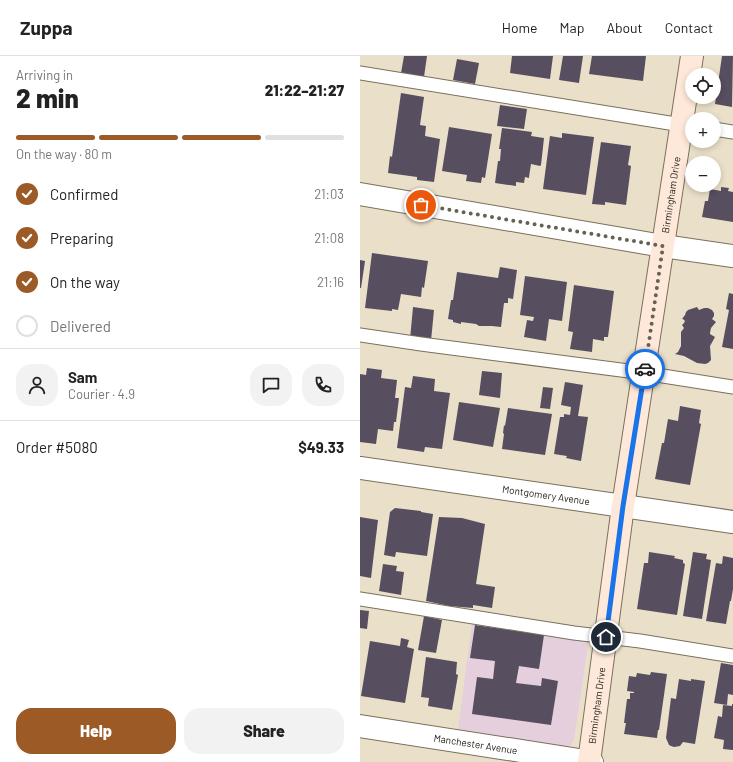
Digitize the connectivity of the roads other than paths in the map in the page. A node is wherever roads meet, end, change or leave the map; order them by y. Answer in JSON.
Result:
{"nodes":[{"id":1,"x":692,"y":56,"type":"edge"},
{"id":2,"x":360,"y":73,"type":"edge"},
{"id":3,"x":688,"y":112,"type":"edge"},
{"id":4,"x":685,"y":126,"type":"edge"},
{"id":5,"x":721,"y":130,"type":"edge"},
{"id":6,"x":733,"y":132,"type":"edge"},
{"id":7,"x":685,"y":136,"type":"edge"},
{"id":8,"x":360,"y":194,"type":"edge"},
{"id":9,"x":663,"y":246,"type":"junction"},
{"id":10,"x":733,"y":256,"type":"edge"},
{"id":11,"x":360,"y":335,"type":"edge"},
{"id":12,"x":644,"y":373,"type":"junction"},
{"id":13,"x":733,"y":387,"type":"edge"},
{"id":14,"x":360,"y":468,"type":"edge"},
{"id":15,"x":623,"y":506,"type":"junction"},
{"id":16,"x":733,"y":522,"type":"edge"},
{"id":17,"x":360,"y":599,"type":"edge"},
{"id":18,"x":606,"y":637,"type":"junction"},
{"id":19,"x":733,"y":656,"type":"edge"},
{"id":20,"x":360,"y":726,"type":"edge"},
{"id":21,"x":589,"y":762,"type":"edge"},
{"id":22,"x":592,"y":762,"type":"edge"}],
"edges":[{"from":1,"to":3,"type":"main road","name":"Birmingham Drive"},
{"from":2,"to":4,"type":"lane"},
{"from":5,"to":6,"type":"lane"},
{"from":7,"to":9,"type":"main road","name":"Birmingham Drive"},
{"from":8,"to":9,"type":"street"},
{"from":9,"to":10,"type":"street"},
{"from":9,"to":12,"type":"main road","name":"Birmingham Drive"},
{"from":11,"to":12,"type":"lane"},
{"from":12,"to":13,"type":"lane"},
{"from":12,"to":15,"type":"main road","name":"Birmingham Drive"},
{"from":14,"to":15,"type":"street","name":"Montgomery Avenue"},
{"from":15,"to":16,"type":"street","name":"Montgomery Avenue"},
{"from":15,"to":18,"type":"main road","name":"Birmingham Drive"},
{"from":17,"to":18,"type":"lane"},
{"from":18,"to":19,"type":"lane"},
{"from":18,"to":21,"type":"main road","name":"Birmingham Drive"},
{"from":20,"to":21,"type":"street","name":"Manchester Avenue"},
{"from":21,"to":22,"type":"street","name":"Manchester Avenue"}]}
